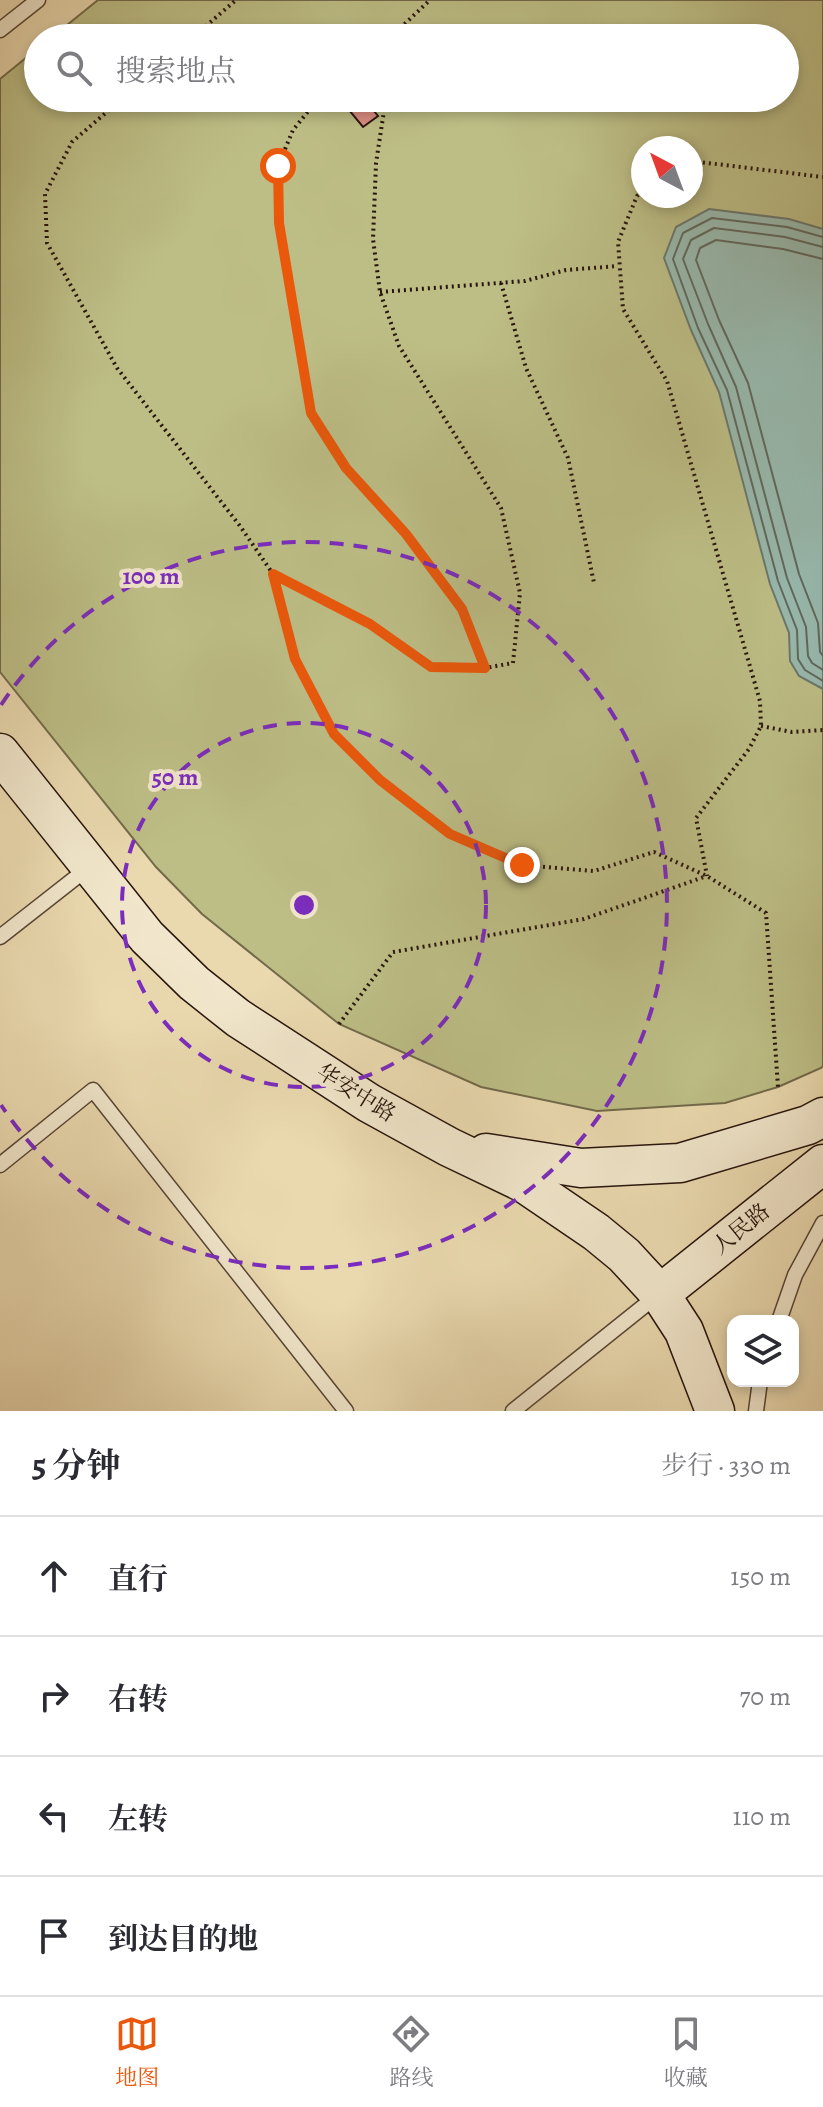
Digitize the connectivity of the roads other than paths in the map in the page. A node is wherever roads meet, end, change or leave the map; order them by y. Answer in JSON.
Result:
{"nodes":[{"id":1,"x":38,"y":0,"type":"edge"},
{"id":2,"x":0,"y":30,"type":"edge"},
{"id":3,"x":0,"y":753,"type":"edge"},
{"id":4,"x":90,"y":866,"type":"junction"},
{"id":5,"x":0,"y":937,"type":"edge"},
{"id":6,"x":823,"y":1117,"type":"edge"},
{"id":7,"x":449,"y":1147,"type":"junction"},
{"id":8,"x":823,"y":1164,"type":"edge"},
{"id":9,"x":0,"y":1165,"type":"edge"},
{"id":10,"x":823,"y":1223,"type":"edge"},
{"id":11,"x":660,"y":1294,"type":"junction"},
{"id":12,"x":781,"y":1315,"type":"edge"},
{"id":13,"x":759,"y":1387,"type":"edge"},
{"id":14,"x":346,"y":1411,"type":"edge"},
{"id":15,"x":513,"y":1411,"type":"edge"},
{"id":16,"x":715,"y":1411,"type":"edge"},
{"id":17,"x":756,"y":1411,"type":"edge"}],
"edges":[{"from":1,"to":2,"type":"lane"},
{"from":3,"to":4,"type":"street","name":"华安中路"},
{"from":4,"to":5,"type":"lane"},
{"from":4,"to":7,"type":"street","name":"华安中路"},
{"from":6,"to":7,"type":"street"},
{"from":7,"to":11,"type":"street","name":"华安中路"},
{"from":8,"to":11,"type":"street","name":"人民路"},
{"from":9,"to":14,"type":"lane"},
{"from":10,"to":12,"type":"lane"},
{"from":11,"to":15,"type":"lane"},
{"from":11,"to":16,"type":"street","name":"华安中路"},
{"from":13,"to":17,"type":"lane"}]}
